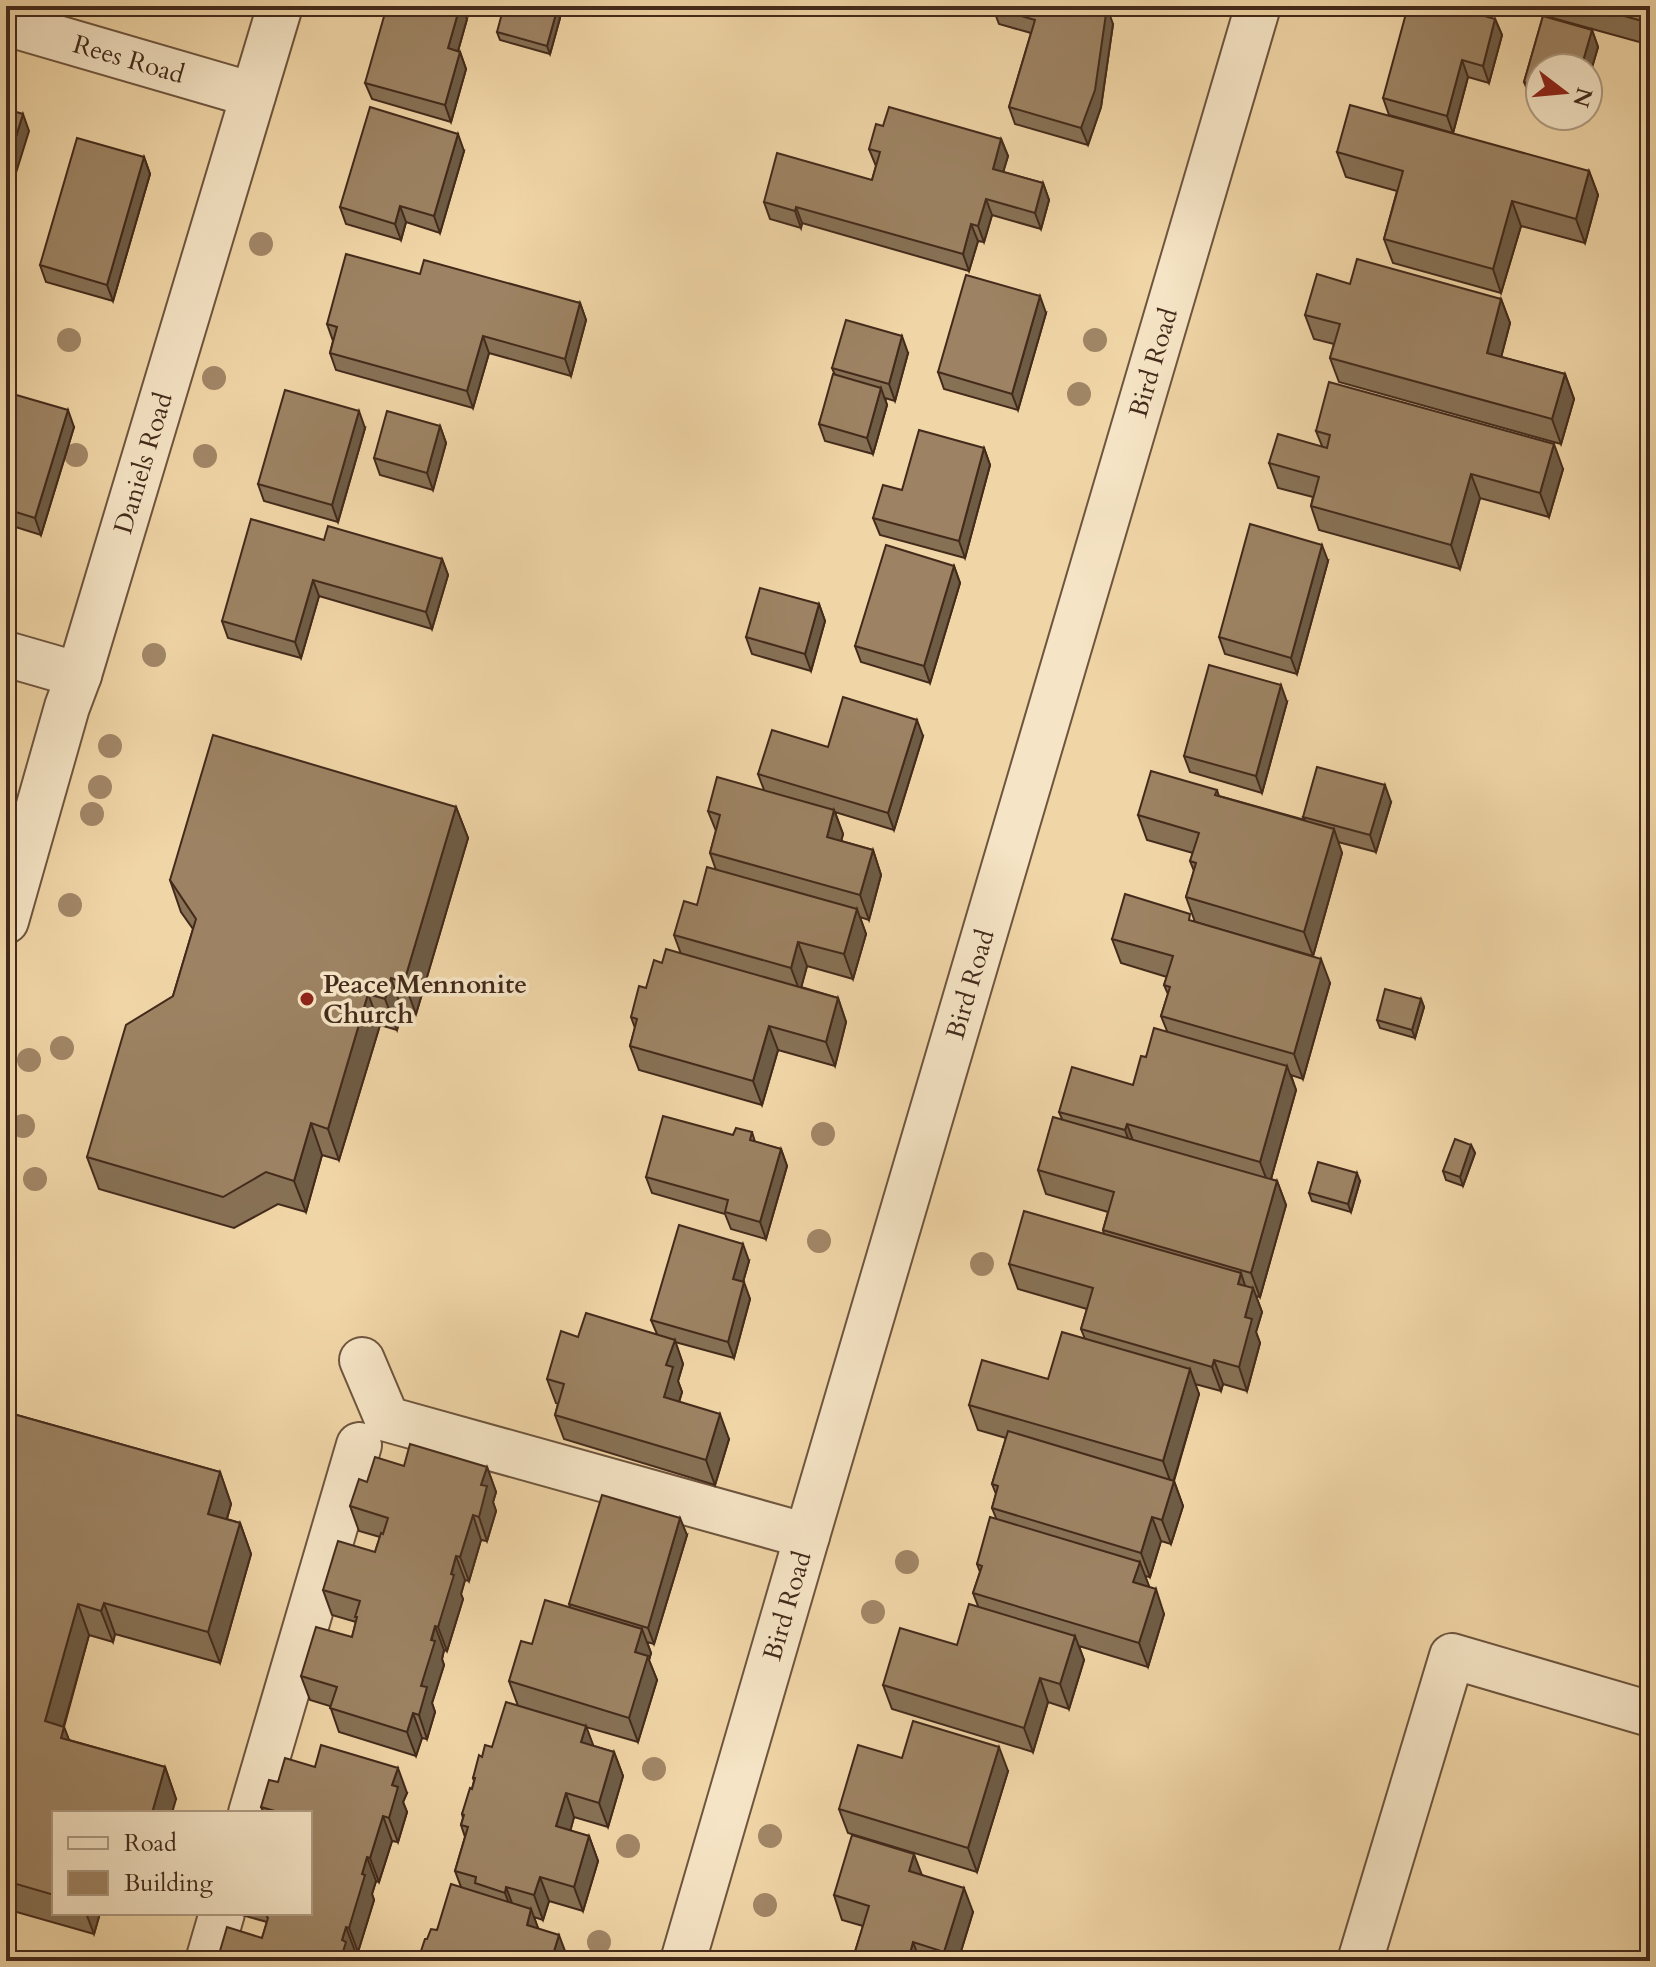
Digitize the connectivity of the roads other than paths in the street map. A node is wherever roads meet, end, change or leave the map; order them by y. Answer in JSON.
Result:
{"nodes":[{"id":1,"x":280,"y":6,"type":"edge"},
{"id":2,"x":1258,"y":6,"type":"edge"},
{"id":3,"x":6,"y":23,"type":"edge"},
{"id":4,"x":253,"y":95,"type":"junction"},
{"id":5,"x":6,"y":654,"type":"edge"},
{"id":6,"x":79,"y":675,"type":"junction"},
{"id":7,"x":6,"y":921,"type":"edge"},
{"id":8,"x":362,"y":1360,"type":"dead end"},
{"id":9,"x":359,"y":1445,"type":"dead end"},
{"id":10,"x":807,"y":1536,"type":"junction"},
{"id":11,"x":1650,"y":1714,"type":"edge"},
{"id":12,"x":252,"y":1811,"type":"edge"},
{"id":13,"x":221,"y":1915,"type":"edge"},
{"id":14,"x":208,"y":1961,"type":"edge"},
{"id":15,"x":683,"y":1961,"type":"edge"},
{"id":16,"x":1360,"y":1961,"type":"edge"}],
"edges":[{"from":1,"to":4,"type":"street","name":"Daniels Road"},
{"from":2,"to":10,"type":"street","name":"Bird Road"},
{"from":3,"to":4,"type":"street","name":"Rees Road"},
{"from":4,"to":6,"type":"street","name":"Daniels Road"},
{"from":5,"to":6,"type":"street"},
{"from":6,"to":7,"type":"street","name":"Daniels Road"},
{"from":8,"to":10,"type":"street"},
{"from":9,"to":12,"type":"street"},
{"from":10,"to":15,"type":"street","name":"Bird Road"},
{"from":11,"to":16,"type":"street"},
{"from":13,"to":14,"type":"street"}]}
